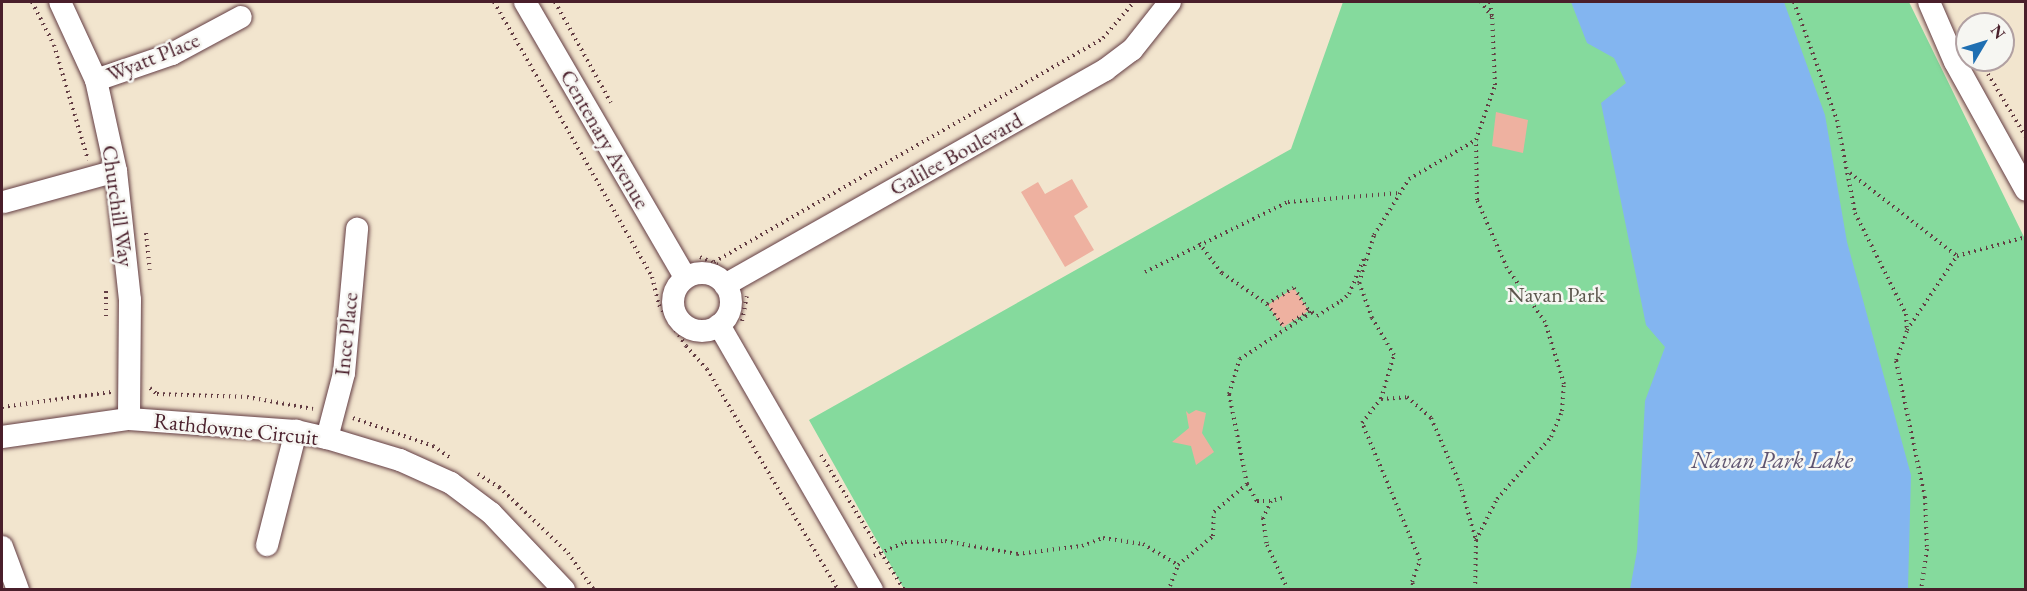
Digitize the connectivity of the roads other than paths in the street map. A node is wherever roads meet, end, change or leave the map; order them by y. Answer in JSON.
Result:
{"nodes":[{"id":1,"x":60,"y":2,"type":"edge"},
{"id":2,"x":525,"y":2,"type":"edge"},
{"id":3,"x":1170,"y":2,"type":"edge"},
{"id":4,"x":1929,"y":2,"type":"edge"},
{"id":5,"x":241,"y":17,"type":"dead end"},
{"id":6,"x":96,"y":80,"type":"junction"},
{"id":7,"x":116,"y":171,"type":"junction"},
{"id":8,"x":2025,"y":190,"type":"edge"},
{"id":9,"x":4,"y":202,"type":"dead end"},
{"id":10,"x":357,"y":229,"type":"dead end"},
{"id":11,"x":685,"y":277,"type":"junction"},
{"id":12,"x":725,"y":285,"type":"junction"},
{"id":13,"x":719,"y":325,"type":"junction"},
{"id":14,"x":129,"y":419,"type":"junction"},
{"id":15,"x":296,"y":431,"type":"junction"},
{"id":16,"x":2,"y":436,"type":"edge"},
{"id":17,"x":327,"y":438,"type":"junction"},
{"id":18,"x":267,"y":545,"type":"dead end"},
{"id":19,"x":2,"y":548,"type":"edge"},
{"id":20,"x":18,"y":590,"type":"edge"},
{"id":21,"x":564,"y":590,"type":"edge"},
{"id":22,"x":872,"y":590,"type":"edge"}],
"edges":[{"from":1,"to":6,"type":"street","name":"Churchill Way"},
{"from":2,"to":11,"type":"street","name":"Centenary Avenue"},
{"from":3,"to":12,"type":"street","name":"Galilee Boulevard"},
{"from":4,"to":8,"type":"street"},
{"from":5,"to":6,"type":"street","name":"Wyatt Place"},
{"from":6,"to":7,"type":"street","name":"Churchill Way"},
{"from":7,"to":9,"type":"street"},
{"from":7,"to":14,"type":"street","name":"Churchill Way"},
{"from":10,"to":17,"type":"street","name":"Ince Place"},
{"from":11,"to":12,"type":"street"},
{"from":11,"to":13,"type":"street"},
{"from":12,"to":13,"type":"street"},
{"from":13,"to":22,"type":"street"},
{"from":14,"to":15,"type":"street","name":"Rathdowne Circuit"},
{"from":14,"to":16,"type":"street","name":"Rathdowne Circuit"},
{"from":15,"to":17,"type":"street","name":"Rathdowne Circuit"},
{"from":15,"to":18,"type":"street"},
{"from":17,"to":21,"type":"street","name":"Rathdowne Circuit"},
{"from":19,"to":20,"type":"street"}]}
